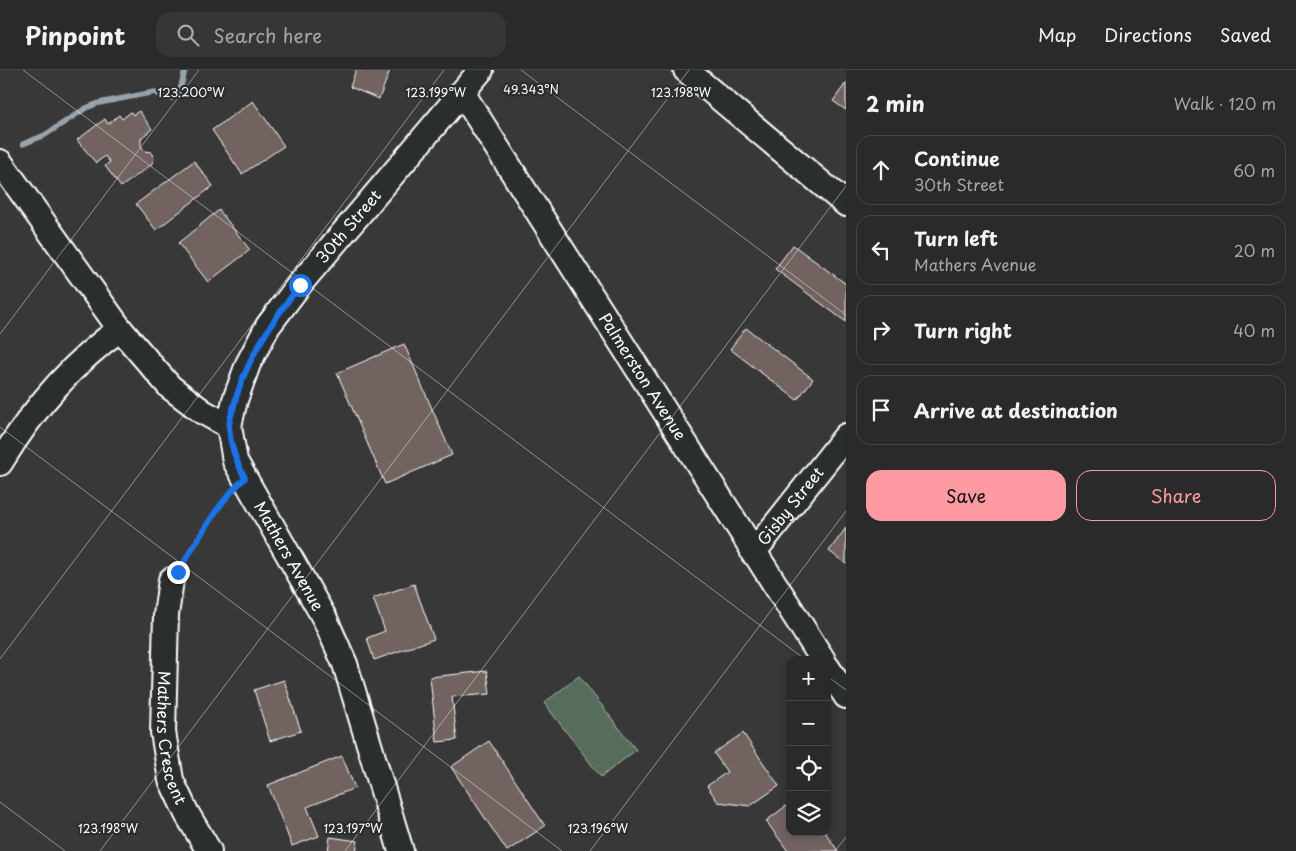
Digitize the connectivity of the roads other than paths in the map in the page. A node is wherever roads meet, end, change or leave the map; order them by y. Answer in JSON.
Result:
{"nodes":[{"id":1,"x":481,"y":70,"type":"edge"},
{"id":2,"x":686,"y":70,"type":"edge"},
{"id":3,"x":463,"y":94,"type":"junction"},
{"id":4,"x":0,"y":162,"type":"edge"},
{"id":5,"x":846,"y":204,"type":"edge"},
{"id":6,"x":120,"y":330,"type":"junction"},
{"id":7,"x":229,"y":426,"type":"junction"},
{"id":8,"x":846,"y":436,"type":"edge"},
{"id":9,"x":0,"y":464,"type":"edge"},
{"id":10,"x":753,"y":553,"type":"junction"},
{"id":11,"x":171,"y":580,"type":"road end"},
{"id":12,"x":819,"y":656,"type":"edge"},
{"id":13,"x":831,"y":673,"type":"edge"},
{"id":14,"x":846,"y":696,"type":"edge"},
{"id":15,"x":209,"y":851,"type":"edge"},
{"id":16,"x":401,"y":851,"type":"edge"}],
"edges":[{"from":1,"to":3,"type":"street","name":"30th Street"},
{"from":2,"to":5,"type":"street"},
{"from":3,"to":7,"type":"street","name":"30th Street"},
{"from":3,"to":10,"type":"street","name":"Palmerston Avenue"},
{"from":4,"to":6,"type":"street"},
{"from":6,"to":7,"type":"street"},
{"from":6,"to":9,"type":"street"},
{"from":7,"to":16,"type":"street","name":"Mathers Avenue"},
{"from":8,"to":10,"type":"street","name":"Gisby Street"},
{"from":10,"to":12,"type":"street","name":"Palmerston Avenue"},
{"from":11,"to":15,"type":"street","name":"Mathers Crescent"},
{"from":13,"to":14,"type":"street"}]}
